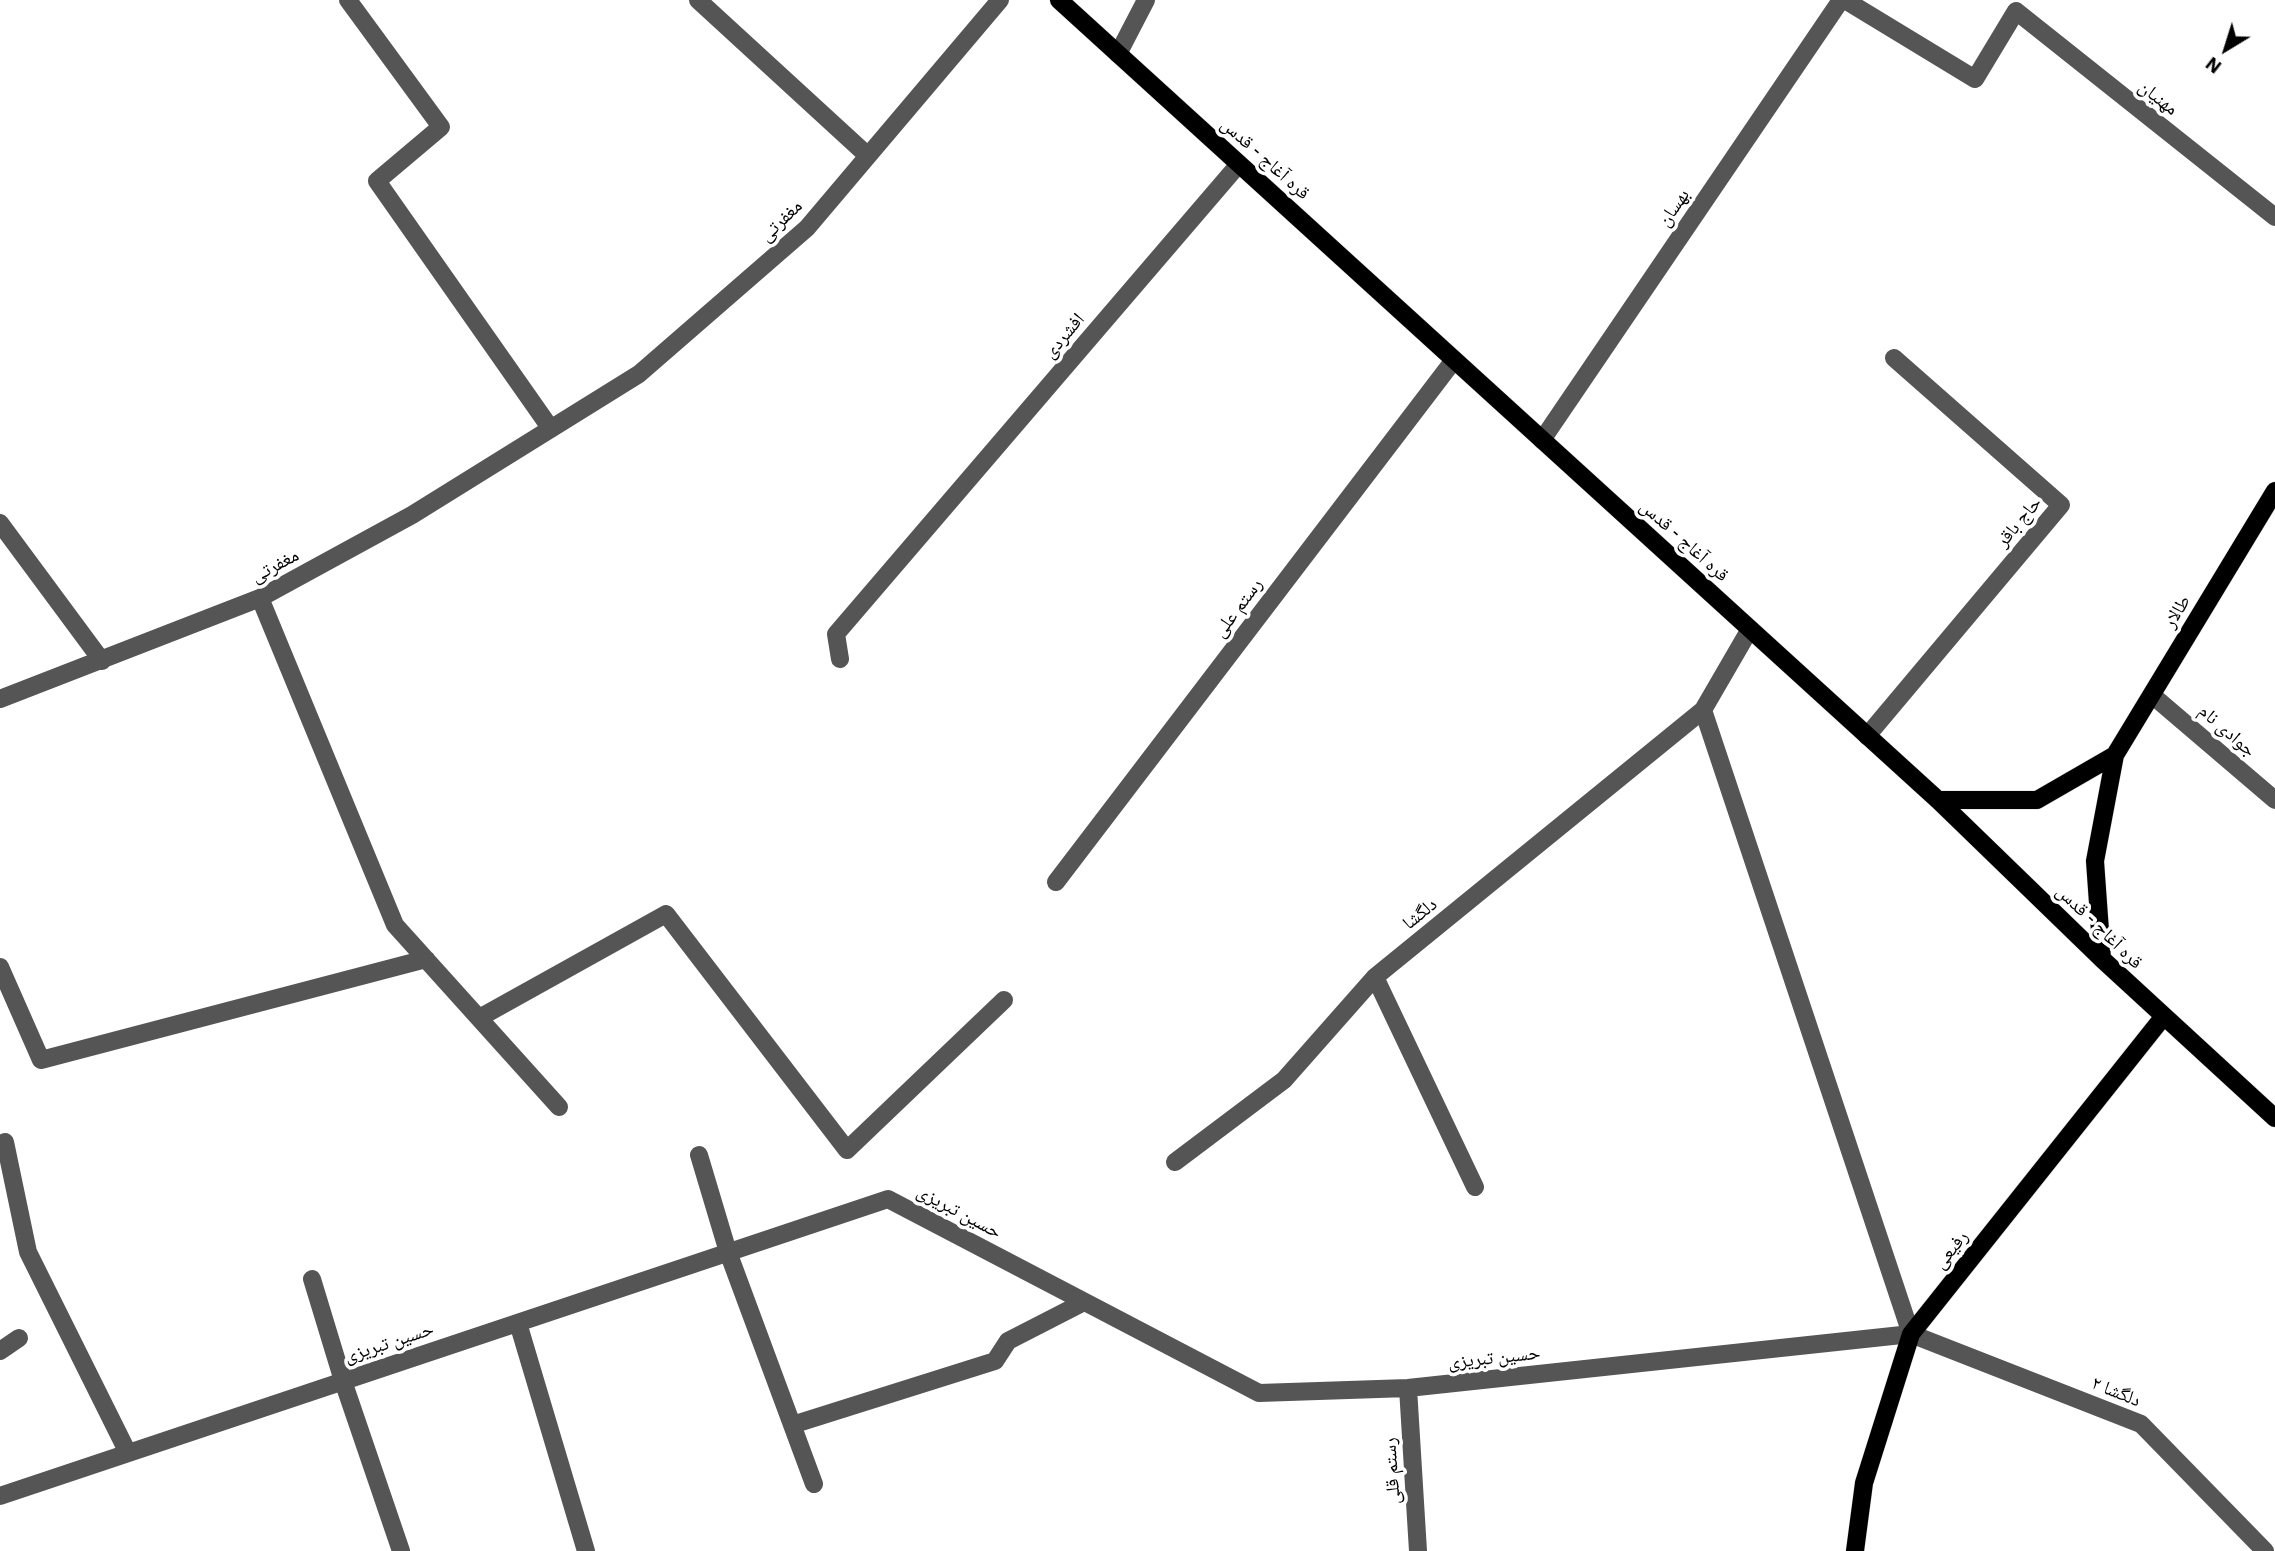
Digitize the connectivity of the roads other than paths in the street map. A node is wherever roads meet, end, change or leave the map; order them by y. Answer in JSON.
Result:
{"nodes":[{"id":1,"x":348,"y":0,"type":"edge"},
{"id":2,"x":698,"y":0,"type":"edge"},
{"id":3,"x":1000,"y":0,"type":"edge"},
{"id":4,"x":1059,"y":0,"type":"edge"},
{"id":5,"x":1146,"y":0,"type":"edge"},
{"id":6,"x":1843,"y":0,"type":"edge"},
{"id":7,"x":1118,"y":54,"type":"junction"},
{"id":8,"x":868,"y":156,"type":"junction"},
{"id":9,"x":1239,"y":164,"type":"junction"},
{"id":10,"x":2275,"y":217,"type":"edge"},
{"id":11,"x":1894,"y":358,"type":"dead end"},
{"id":12,"x":1454,"y":360,"type":"junction"},
{"id":13,"x":551,"y":429,"type":"junction"},
{"id":14,"x":1542,"y":440,"type":"junction"},
{"id":15,"x":2275,"y":491,"type":"edge"},
{"id":16,"x":0,"y":523,"type":"edge"},
{"id":17,"x":260,"y":598,"type":"junction"},
{"id":18,"x":1750,"y":629,"type":"junction"},
{"id":19,"x":840,"y":659,"type":"dead end"},
{"id":20,"x":102,"y":661,"type":"junction"},
{"id":21,"x":2152,"y":695,"type":"junction"},
{"id":22,"x":0,"y":699,"type":"edge"},
{"id":23,"x":1703,"y":710,"type":"junction"},
{"id":24,"x":1867,"y":736,"type":"junction"},
{"id":25,"x":2115,"y":755,"type":"junction"},
{"id":26,"x":1938,"y":800,"type":"junction"},
{"id":27,"x":2275,"y":800,"type":"edge"},
{"id":28,"x":1056,"y":882,"type":"dead end"},
{"id":29,"x":426,"y":959,"type":"junction"},
{"id":30,"x":2102,"y":959,"type":"junction"},
{"id":31,"x":0,"y":967,"type":"edge"},
{"id":32,"x":1375,"y":977,"type":"junction"},
{"id":33,"x":1004,"y":1000,"type":"dead end"},
{"id":34,"x":2164,"y":1016,"type":"junction"},
{"id":35,"x":479,"y":1018,"type":"junction"},
{"id":36,"x":559,"y":1107,"type":"dead end"},
{"id":37,"x":2275,"y":1118,"type":"edge"},
{"id":38,"x":5,"y":1142,"type":"dead end"},
{"id":39,"x":699,"y":1155,"type":"dead end"},
{"id":40,"x":1175,"y":1161,"type":"dead end"},
{"id":41,"x":1475,"y":1188,"type":"dead end"},
{"id":42,"x":728,"y":1252,"type":"junction"},
{"id":43,"x":313,"y":1279,"type":"dead end"},
{"id":44,"x":1084,"y":1302,"type":"junction"},
{"id":45,"x":518,"y":1323,"type":"junction"},
{"id":46,"x":1912,"y":1334,"type":"junction"},
{"id":47,"x":19,"y":1338,"type":"dead end"},
{"id":48,"x":0,"y":1351,"type":"edge"},
{"id":49,"x":343,"y":1381,"type":"junction"},
{"id":50,"x":1408,"y":1388,"type":"junction"},
{"id":51,"x":792,"y":1425,"type":"junction"},
{"id":52,"x":128,"y":1453,"type":"junction"},
{"id":53,"x":814,"y":1483,"type":"dead end"},
{"id":54,"x":0,"y":1496,"type":"edge"},
{"id":55,"x":401,"y":1551,"type":"edge"},
{"id":56,"x":586,"y":1551,"type":"edge"},
{"id":57,"x":1419,"y":1551,"type":"edge"},
{"id":58,"x":1855,"y":1551,"type":"edge"},
{"id":59,"x":2265,"y":1551,"type":"edge"}],
"edges":[{"from":1,"to":13,"type":"street"},
{"from":2,"to":8,"type":"street"},
{"from":3,"to":8,"type":"street","name":"مغفرتی"},
{"from":4,"to":7,"type":"main road","name":"قره آغاج - قدس"},
{"from":5,"to":7,"type":"street"},
{"from":6,"to":10,"type":"street","name":"مهنیان"},
{"from":6,"to":14,"type":"street","name":"بهسان"},
{"from":7,"to":9,"type":"main road","name":"قره آغاج - قدس"},
{"from":8,"to":13,"type":"street","name":"مغفرتی"},
{"from":9,"to":12,"type":"main road","name":"قره آغاج - قدس"},
{"from":9,"to":19,"type":"street","name":"افشردی"},
{"from":11,"to":24,"type":"street","name":"حاج باقر"},
{"from":12,"to":14,"type":"main road","name":"قره آغاج - قدس"},
{"from":12,"to":28,"type":"street","name":"رستم علی"},
{"from":13,"to":17,"type":"street","name":"مغفرتی"},
{"from":14,"to":18,"type":"main road","name":"قره آغاج - قدس"},
{"from":15,"to":21,"type":"main road","name":"طالار"},
{"from":16,"to":20,"type":"street"},
{"from":17,"to":20,"type":"street","name":"مغفرتی"},
{"from":17,"to":29,"type":"street"},
{"from":18,"to":23,"type":"street","name":"دلگشا"},
{"from":18,"to":24,"type":"main road","name":"قره آغاج - قدس"},
{"from":20,"to":22,"type":"street","name":"مغفرتی"},
{"from":21,"to":25,"type":"main road","name":"طالار"},
{"from":21,"to":27,"type":"street","name":"جوادی نام"},
{"from":23,"to":32,"type":"street","name":"دلگشا"},
{"from":23,"to":46,"type":"street"},
{"from":24,"to":26,"type":"main road","name":"قره آغاج - قدس"},
{"from":25,"to":26,"type":"main road"},
{"from":25,"to":30,"type":"main road"},
{"from":26,"to":30,"type":"main road","name":"قره آغاج - قدس"},
{"from":29,"to":31,"type":"street"},
{"from":29,"to":35,"type":"street"},
{"from":30,"to":34,"type":"main road","name":"قره آغاج - قدس"},
{"from":32,"to":40,"type":"street","name":"دلگشا"},
{"from":32,"to":41,"type":"street"},
{"from":33,"to":35,"type":"street"},
{"from":34,"to":37,"type":"main road","name":"قره آغاج - قدس"},
{"from":34,"to":46,"type":"main road","name":"رفیعی"},
{"from":35,"to":36,"type":"street"},
{"from":38,"to":52,"type":"street"},
{"from":39,"to":42,"type":"street"},
{"from":42,"to":44,"type":"street","name":"حسین تبریزی"},
{"from":42,"to":45,"type":"street","name":"حسین تبریزی"},
{"from":42,"to":51,"type":"street"},
{"from":43,"to":49,"type":"street"},
{"from":44,"to":50,"type":"street","name":"حسین تبریزی"},
{"from":44,"to":51,"type":"street"},
{"from":45,"to":49,"type":"street","name":"حسین تبریزی"},
{"from":45,"to":56,"type":"street"},
{"from":46,"to":50,"type":"street","name":"حسین تبریزی"},
{"from":46,"to":58,"type":"main road","name":"رفیعی"},
{"from":46,"to":59,"type":"street","name":"دلگشا ۲"},
{"from":47,"to":48,"type":"street"},
{"from":49,"to":52,"type":"street","name":"حسین تبریزی"},
{"from":49,"to":55,"type":"street"},
{"from":50,"to":57,"type":"street","name":"رستم قلی"},
{"from":51,"to":53,"type":"street"},
{"from":52,"to":54,"type":"street","name":"حسین تبریزی"}]}
